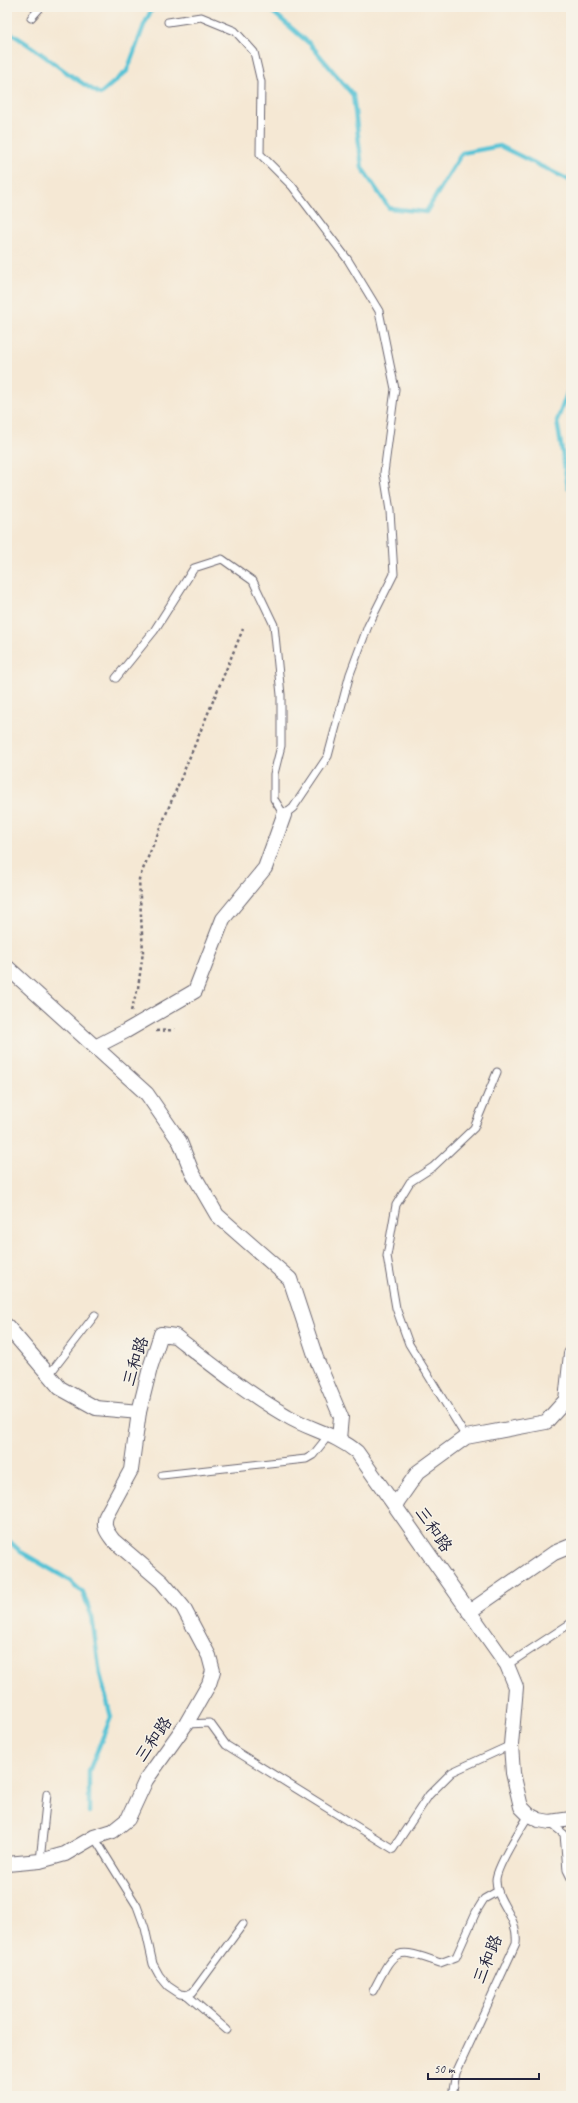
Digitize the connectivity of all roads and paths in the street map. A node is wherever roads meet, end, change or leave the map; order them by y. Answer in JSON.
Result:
{"nodes":[{"id":1,"x":41,"y":7,"type":"edge"},
{"id":2,"x":31,"y":18,"type":"dead end"},
{"id":3,"x":168,"y":22,"type":"dead end"},
{"id":4,"x":243,"y":629,"type":"dead end"},
{"id":5,"x":116,"y":678,"type":"dead end"},
{"id":6,"x":284,"y":815,"type":"junction"},
{"id":7,"x":7,"y":968,"type":"edge"},
{"id":8,"x":175,"y":1030,"type":"dead end"},
{"id":9,"x":126,"y":1031,"type":"junction"},
{"id":10,"x":154,"y":1031,"type":"dead end"},
{"id":11,"x":95,"y":1047,"type":"junction"},
{"id":12,"x":497,"y":1072,"type":"dead end"},
{"id":13,"x":95,"y":1316,"type":"dead end"},
{"id":14,"x":7,"y":1326,"type":"edge"},
{"id":15,"x":571,"y":1354,"type":"edge"},
{"id":16,"x":48,"y":1376,"type":"junction"},
{"id":17,"x":139,"y":1412,"type":"junction"},
{"id":18,"x":334,"y":1437,"type":"junction"},
{"id":19,"x":466,"y":1437,"type":"junction"},
{"id":20,"x":162,"y":1475,"type":"dead end"},
{"id":21,"x":395,"y":1505,"type":"junction"},
{"id":22,"x":571,"y":1546,"type":"edge"},
{"id":23,"x":469,"y":1612,"type":"junction"},
{"id":24,"x":571,"y":1623,"type":"edge"},
{"id":25,"x":507,"y":1665,"type":"junction"},
{"id":26,"x":186,"y":1724,"type":"junction"},
{"id":27,"x":511,"y":1745,"type":"junction"},
{"id":28,"x":47,"y":1794,"type":"dead end"},
{"id":29,"x":529,"y":1815,"type":"junction"},
{"id":30,"x":571,"y":1819,"type":"edge"},
{"id":31,"x":550,"y":1822,"type":"junction"},
{"id":32,"x":94,"y":1837,"type":"junction"},
{"id":33,"x":40,"y":1862,"type":"junction"},
{"id":34,"x":7,"y":1864,"type":"edge"},
{"id":35,"x":571,"y":1878,"type":"edge"},
{"id":36,"x":498,"y":1891,"type":"junction"},
{"id":37,"x":243,"y":1924,"type":"dead end"},
{"id":38,"x":373,"y":1991,"type":"dead end"},
{"id":39,"x":186,"y":1995,"type":"junction"},
{"id":40,"x":227,"y":2030,"type":"dead end"},
{"id":41,"x":452,"y":2096,"type":"edge"}],
"edges":[{"from":1,"to":2,"type":"lane"},
{"from":3,"to":6,"type":"lane"},
{"from":4,"to":9,"type":"path"},
{"from":5,"to":6,"type":"lane"},
{"from":6,"to":9,"type":"street"},
{"from":7,"to":11,"type":"street"},
{"from":8,"to":10,"type":"path"},
{"from":9,"to":11,"type":"street"},
{"from":11,"to":18,"type":"street"},
{"from":12,"to":19,"type":"lane"},
{"from":13,"to":16,"type":"lane"},
{"from":14,"to":16,"type":"street"},
{"from":15,"to":19,"type":"street"},
{"from":16,"to":17,"type":"street"},
{"from":17,"to":18,"type":"street","name":"三和路"},
{"from":17,"to":26,"type":"street","name":"三和路"},
{"from":18,"to":20,"type":"lane"},
{"from":18,"to":21,"type":"street","name":"三和路"},
{"from":19,"to":21,"type":"street"},
{"from":21,"to":23,"type":"street","name":"三和路"},
{"from":22,"to":23,"type":"street"},
{"from":23,"to":25,"type":"street","name":"三和路"},
{"from":24,"to":25,"type":"lane"},
{"from":25,"to":27,"type":"street","name":"三和路"},
{"from":26,"to":27,"type":"lane"},
{"from":26,"to":32,"type":"street","name":"三和路"},
{"from":27,"to":29,"type":"street","name":"三和路"},
{"from":28,"to":33,"type":"lane"},
{"from":29,"to":31,"type":"street"},
{"from":29,"to":36,"type":"lane","name":"三和路"},
{"from":30,"to":31,"type":"street"},
{"from":31,"to":35,"type":"lane"},
{"from":32,"to":33,"type":"street","name":"三和路"},
{"from":32,"to":39,"type":"lane"},
{"from":33,"to":34,"type":"street","name":"三和路"},
{"from":36,"to":38,"type":"lane"},
{"from":36,"to":41,"type":"lane","name":"三和路"},
{"from":37,"to":39,"type":"lane"},
{"from":39,"to":40,"type":"lane"}]}
